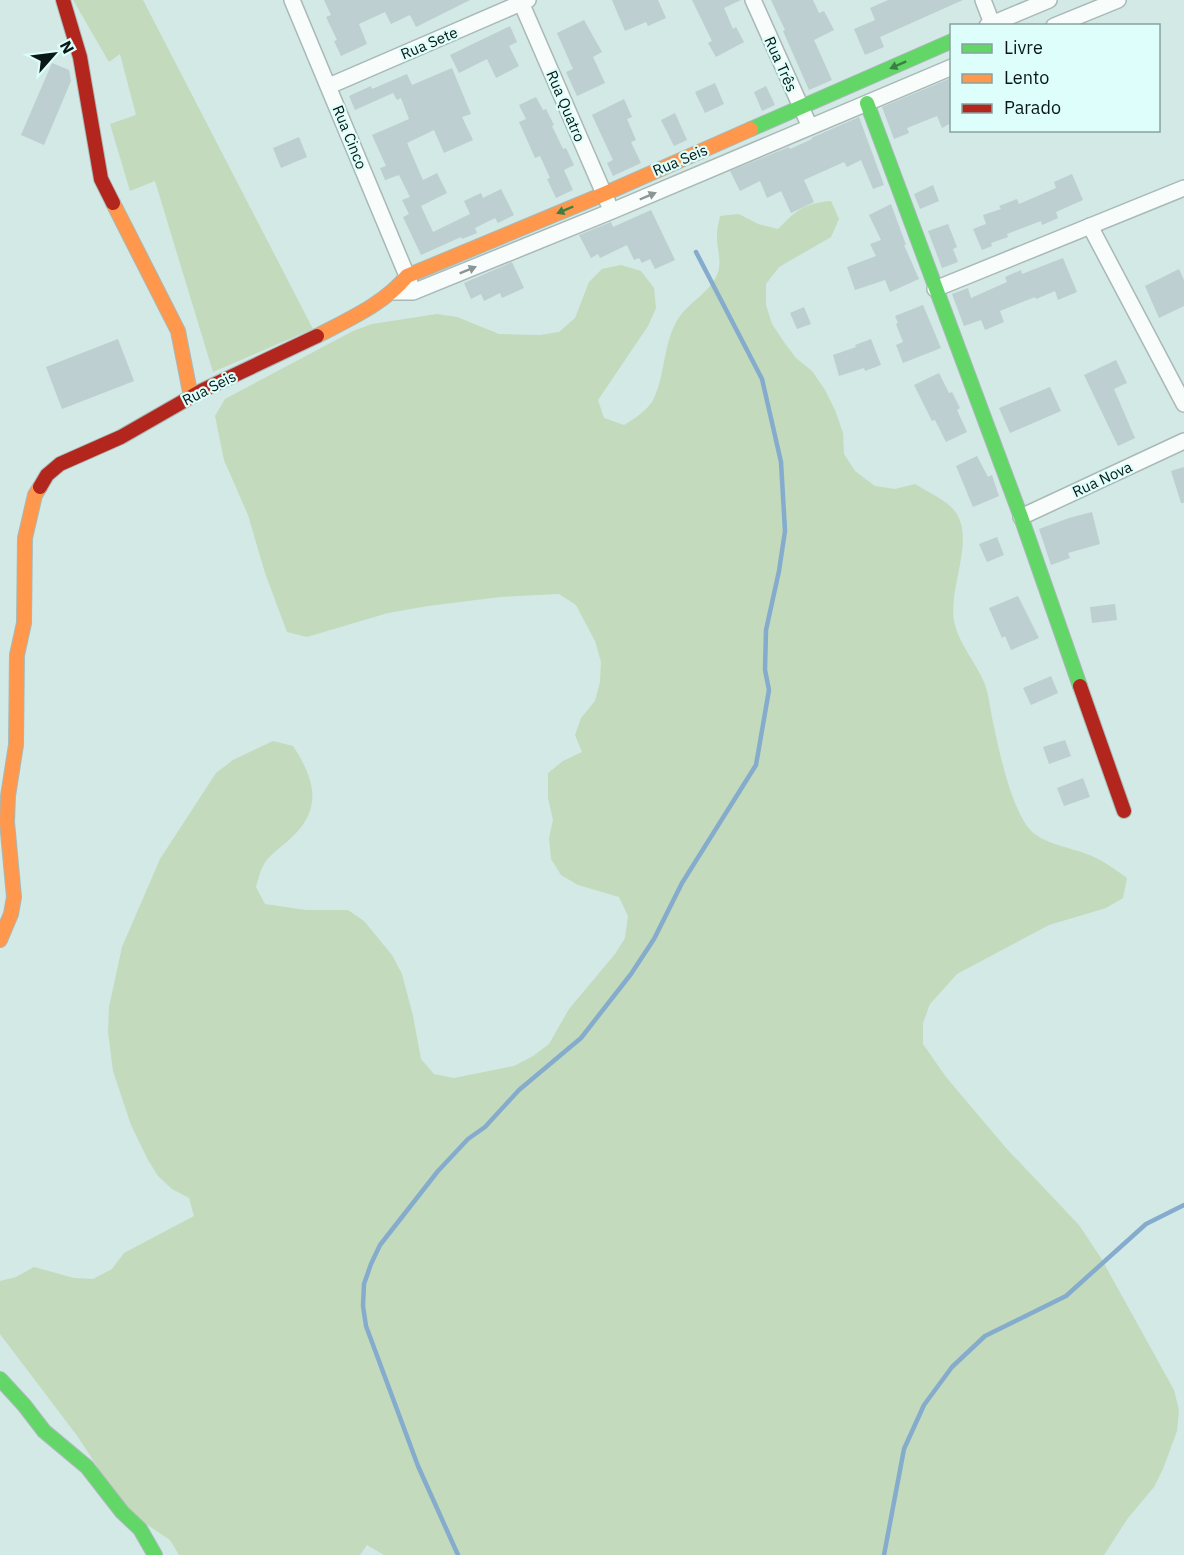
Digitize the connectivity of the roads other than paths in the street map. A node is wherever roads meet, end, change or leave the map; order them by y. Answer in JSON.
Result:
{"nodes":[{"id":1,"x":63,"y":0,"type":"edge"},
{"id":2,"x":292,"y":0,"type":"edge"},
{"id":3,"x":753,"y":0,"type":"edge"},
{"id":4,"x":983,"y":0,"type":"edge"},
{"id":5,"x":1049,"y":0,"type":"edge"},
{"id":6,"x":1118,"y":0,"type":"edge"},
{"id":7,"x":523,"y":1,"type":"edge"},
{"id":8,"x":991,"y":24,"type":"edge"},
{"id":9,"x":993,"y":24,"type":"edge"},
{"id":10,"x":1059,"y":24,"type":"edge"},
{"id":11,"x":950,"y":41,"type":"edge"},
{"id":12,"x":950,"y":68,"type":"edge"},
{"id":13,"x":330,"y":86,"type":"junction"},
{"id":14,"x":867,"y":104,"type":"junction"},
{"id":15,"x":800,"y":108,"type":"junction"},
{"id":16,"x":810,"y":128,"type":"junction"},
{"id":17,"x":1184,"y":188,"type":"edge"},
{"id":18,"x":604,"y":194,"type":"junction"},
{"id":19,"x":612,"y":211,"type":"junction"},
{"id":20,"x":1090,"y":226,"type":"junction"},
{"id":21,"x":407,"y":276,"type":"junction"},
{"id":22,"x":935,"y":289,"type":"junction"},
{"id":23,"x":394,"y":292,"type":"junction"},
{"id":24,"x":414,"y":292,"type":"junction"},
{"id":25,"x":191,"y":397,"type":"junction"},
{"id":26,"x":1184,"y":404,"type":"edge"},
{"id":27,"x":1184,"y":441,"type":"edge"},
{"id":28,"x":1021,"y":517,"type":"junction"},
{"id":29,"x":1124,"y":811,"type":"dead end"},
{"id":30,"x":0,"y":940,"type":"edge"},
{"id":31,"x":0,"y":1379,"type":"edge"},
{"id":32,"x":155,"y":1555,"type":"edge"}],
"edges":[{"from":1,"to":25,"type":"street"},
{"from":2,"to":13,"type":"street","name":"Rua Cinco"},
{"from":3,"to":15,"type":"street","name":"Rua Três"},
{"from":4,"to":8,"type":"street"},
{"from":5,"to":9,"type":"street"},
{"from":6,"to":10,"type":"street"},
{"from":7,"to":13,"type":"street","name":"Rua Sete"},
{"from":7,"to":18,"type":"street","name":"Rua Quatro"},
{"from":11,"to":15,"type":"street","name":"Rua Seis","one_way":true},
{"from":12,"to":14,"type":"street"},
{"from":13,"to":21,"type":"street","name":"Rua Cinco"},
{"from":14,"to":16,"type":"street"},
{"from":14,"to":22,"type":"street"},
{"from":15,"to":16,"type":"street","name":"Rua Três"},
{"from":15,"to":18,"type":"street","name":"Rua Seis"},
{"from":19,"to":16,"type":"street","one_way":true},
{"from":17,"to":20,"type":"street"},
{"from":18,"to":19,"type":"street","name":"Rua Quatro"},
{"from":18,"to":21,"type":"street","name":"Rua Seis","one_way":true},
{"from":24,"to":19,"type":"street","one_way":true},
{"from":20,"to":22,"type":"street"},
{"from":20,"to":26,"type":"street"},
{"from":21,"to":23,"type":"street","name":"Rua Seis"},
{"from":21,"to":24,"type":"street","name":"Rua Cinco"},
{"from":22,"to":28,"type":"street"},
{"from":23,"to":24,"type":"street"},
{"from":23,"to":25,"type":"street","name":"Rua Seis"},
{"from":25,"to":30,"type":"street","name":"Rua Seis"},
{"from":27,"to":28,"type":"street","name":"Rua Nova"},
{"from":28,"to":29,"type":"street"},
{"from":31,"to":32,"type":"street"}]}
